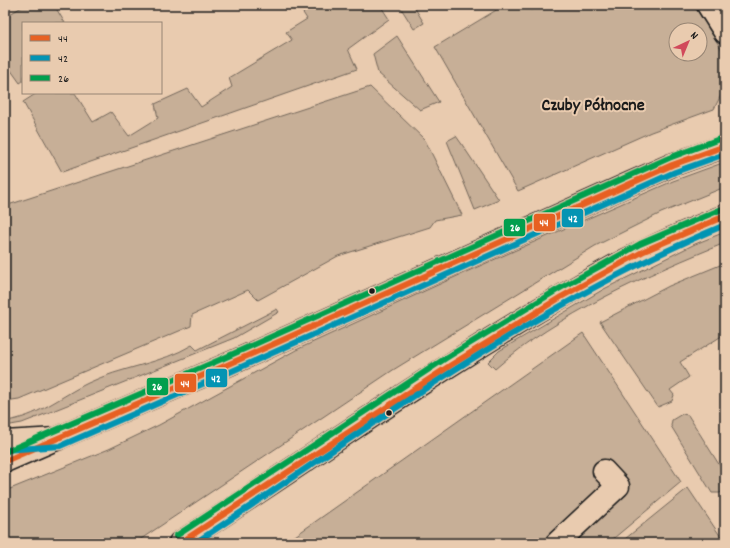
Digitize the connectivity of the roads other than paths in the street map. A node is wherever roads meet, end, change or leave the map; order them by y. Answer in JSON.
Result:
{"nodes":[{"id":1,"x":708,"y":5,"type":"edge"},
{"id":2,"x":725,"y":32,"type":"edge"},
{"id":3,"x":725,"y":146,"type":"edge"},
{"id":4,"x":725,"y":216,"type":"edge"},
{"id":5,"x":57,"y":439,"type":"junction"},
{"id":6,"x":5,"y":442,"type":"edge"},
{"id":7,"x":5,"y":461,"type":"edge"},
{"id":8,"x":604,"y":471,"type":"dead end"},
{"id":9,"x":180,"y":543,"type":"edge"},
{"id":10,"x":557,"y":543,"type":"edge"}],
"edges":[{"from":1,"to":2,"type":"main road"},
{"from":3,"to":5,"type":"main road"},
{"from":4,"to":9,"type":"main road"},
{"from":5,"to":6,"type":"main road"},
{"from":5,"to":7,"type":"main road"},
{"from":8,"to":10,"type":"main road"}]}
